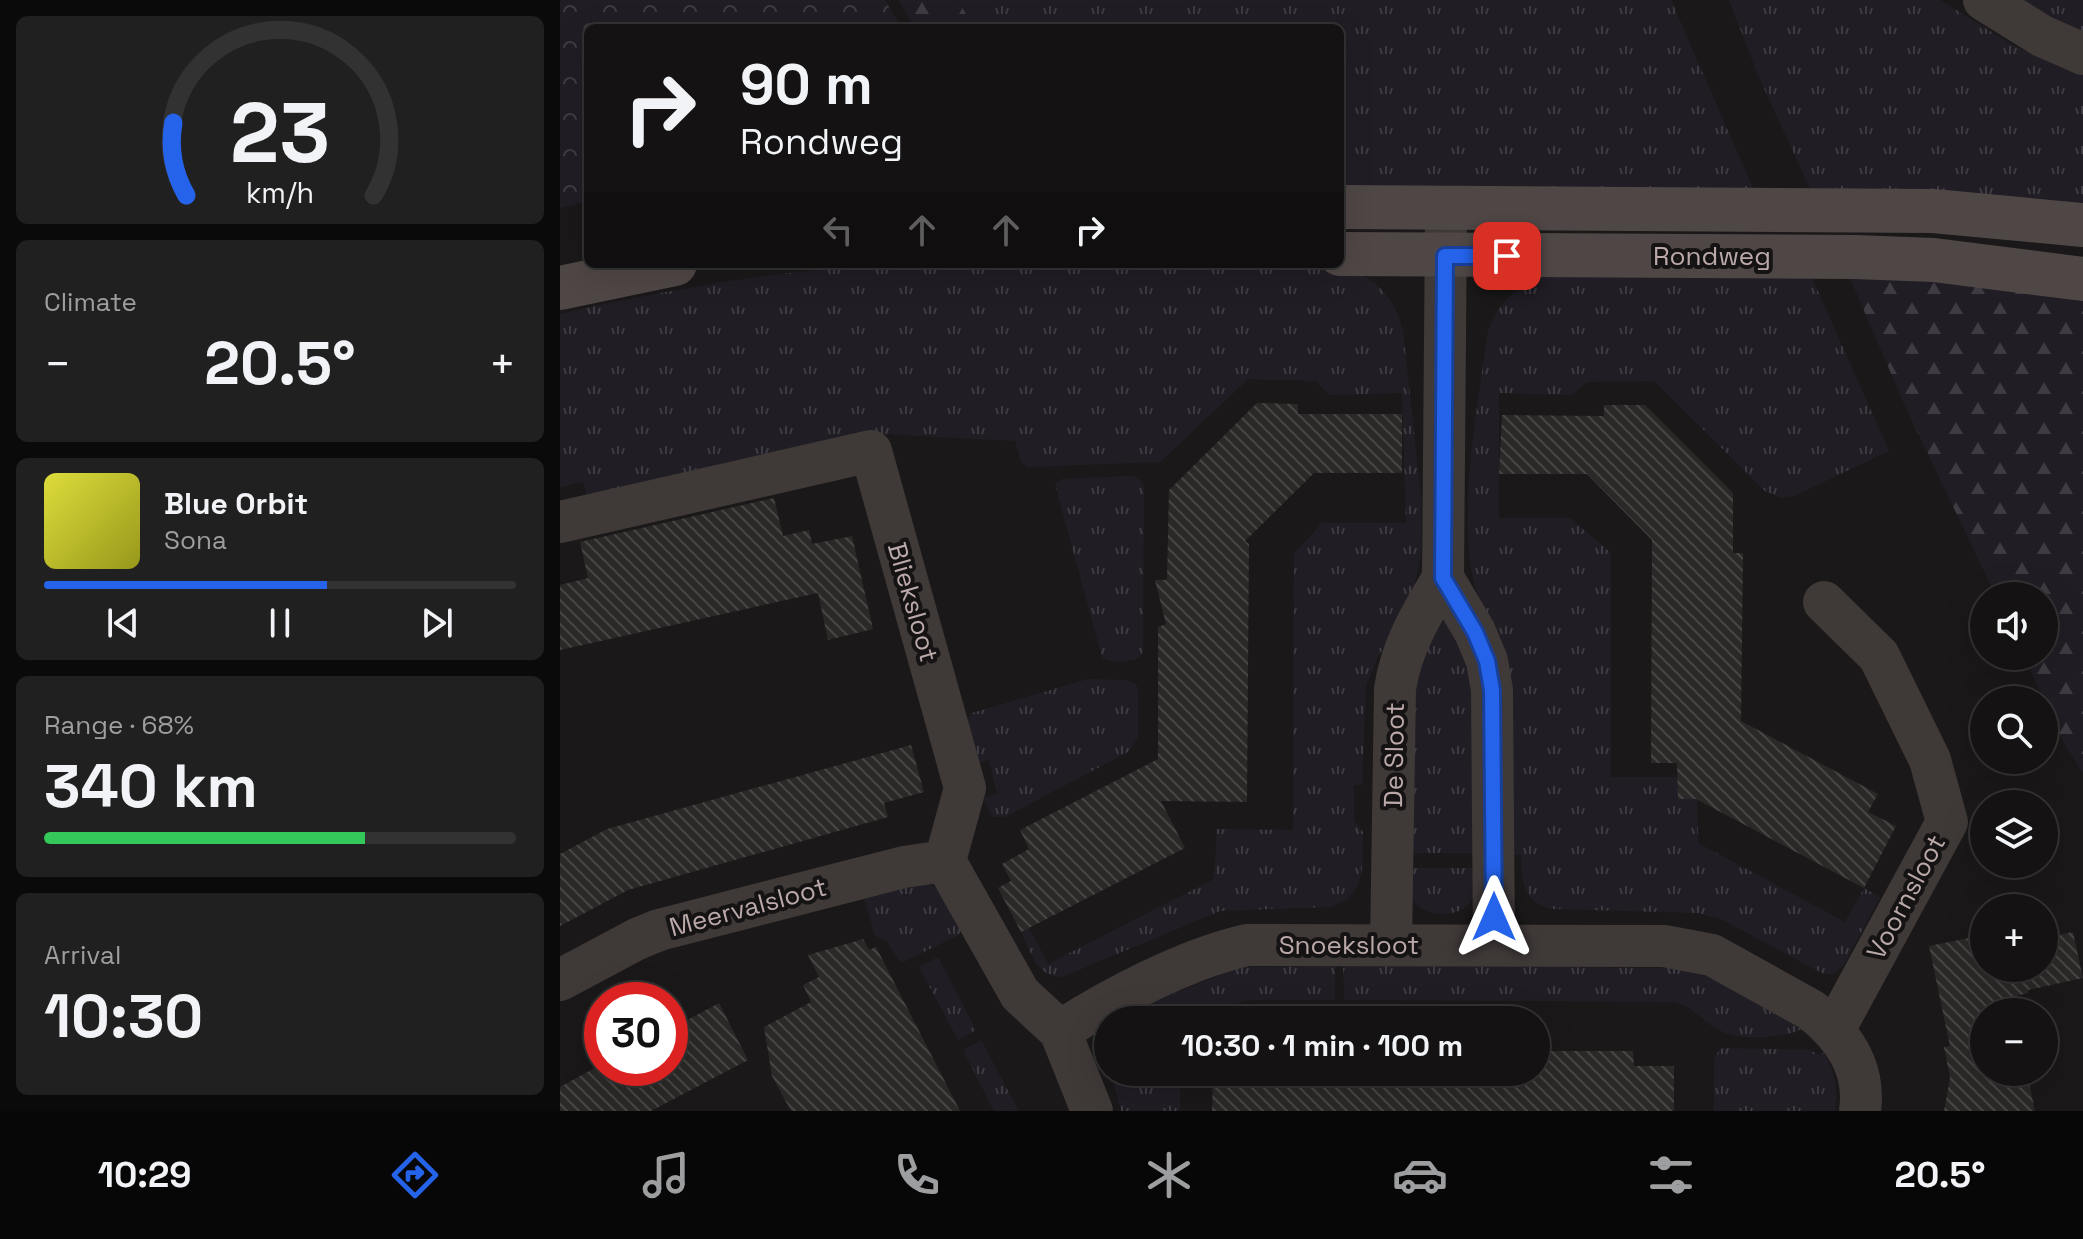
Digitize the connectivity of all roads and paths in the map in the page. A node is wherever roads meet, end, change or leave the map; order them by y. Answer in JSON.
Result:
{"nodes":[{"id":1,"x":1984,"y":0,"type":"edge"},
{"id":2,"x":2083,"y":54,"type":"edge"},
{"id":3,"x":1344,"y":207,"type":"edge"},
{"id":4,"x":1446,"y":207,"type":"junction"},
{"id":5,"x":2083,"y":225,"type":"edge"},
{"id":6,"x":1344,"y":254,"type":"edge"},
{"id":7,"x":1445,"y":256,"type":"junction"},
{"id":8,"x":656,"y":268,"type":"edge"},
{"id":9,"x":2083,"y":279,"type":"edge"},
{"id":10,"x":560,"y":288,"type":"edge"},
{"id":11,"x":560,"y":522,"type":"edge"},
{"id":12,"x":1443,"y":578,"type":"junction"},
{"id":13,"x":1824,"y":602,"type":"dead end"},
{"id":14,"x":945,"y":861,"type":"junction"},
{"id":15,"x":1391,"y":945,"type":"junction"},
{"id":16,"x":1494,"y":945,"type":"junction"},
{"id":17,"x":560,"y":980,"type":"edge"},
{"id":18,"x":1834,"y":1030,"type":"junction"},
{"id":19,"x":1060,"y":1031,"type":"junction"},
{"id":20,"x":1092,"y":1111,"type":"edge"},
{"id":21,"x":1860,"y":1111,"type":"edge"}],
"edges":[{"from":1,"to":2,"type":"street"},
{"from":3,"to":4,"type":"main road","name":"Rondweg"},
{"from":4,"to":5,"type":"main road","name":"Rondweg"},
{"from":4,"to":7,"type":"street","name":"De Sloot"},
{"from":6,"to":7,"type":"main road","name":"Rondweg"},
{"from":7,"to":9,"type":"main road","name":"Rondweg"},
{"from":7,"to":12,"type":"street","name":"De Sloot"},
{"from":8,"to":10,"type":"main road"},
{"from":11,"to":14,"type":"street","name":"Blieksloot"},
{"from":12,"to":15,"type":"street","name":"De Sloot"},
{"from":12,"to":16,"type":"street"},
{"from":13,"to":18,"type":"street","name":"Voornsloot"},
{"from":14,"to":17,"type":"street","name":"Meervalsloot"},
{"from":14,"to":19,"type":"street"},
{"from":15,"to":16,"type":"street","name":"Snoeksloot"},
{"from":15,"to":19,"type":"street","name":"Snoeksloot"},
{"from":16,"to":18,"type":"street","name":"Snoeksloot"},
{"from":18,"to":21,"type":"street","name":"Snoeksloot"},
{"from":19,"to":20,"type":"street"}]}
